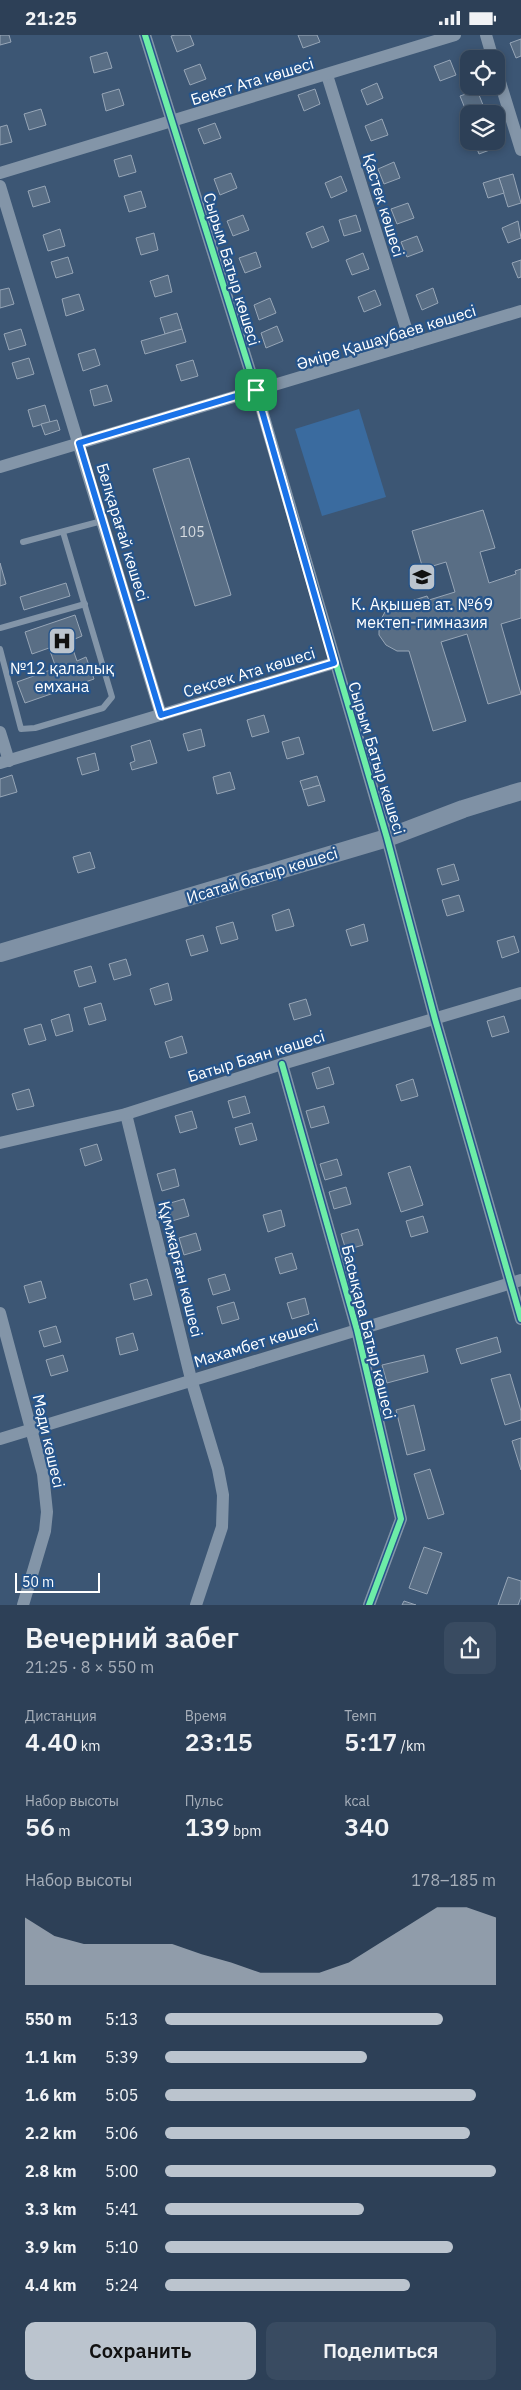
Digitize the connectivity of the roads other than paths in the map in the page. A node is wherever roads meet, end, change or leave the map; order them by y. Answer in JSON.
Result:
{"nodes":[{"id":1,"x":145,"y":35,"type":"edge"},
{"id":2,"x":455,"y":35,"type":"edge"},
{"id":3,"x":486,"y":35,"type":"edge"},
{"id":4,"x":490,"y":50,"type":"edge"},
{"id":5,"x":327,"y":75,"type":"junction"},
{"id":6,"x":504,"y":95,"type":"edge"},
{"id":7,"x":171,"y":122,"type":"junction"},
{"id":8,"x":521,"y":150,"type":"edge"},
{"id":9,"x":0,"y":173,"type":"edge"},
{"id":10,"x":0,"y":186,"type":"edge"},
{"id":11,"x":521,"y":311,"type":"edge"},
{"id":12,"x":410,"y":344,"type":"junction"},
{"id":13,"x":256,"y":390,"type":"junction"},
{"id":14,"x":79,"y":443,"type":"junction"},
{"id":15,"x":0,"y":467,"type":"edge"},
{"id":16,"x":102,"y":521,"type":"junction"},
{"id":17,"x":63,"y":532,"type":"junction"},
{"id":18,"x":22,"y":542,"type":"dead end"},
{"id":19,"x":85,"y":605,"type":"junction"},
{"id":20,"x":0,"y":628,"type":"edge"},
{"id":21,"x":0,"y":649,"type":"edge"},
{"id":22,"x":334,"y":663,"type":"junction"},
{"id":23,"x":161,"y":715,"type":"junction"},
{"id":24,"x":0,"y":732,"type":"edge"},
{"id":25,"x":4,"y":762,"type":"edge"},
{"id":26,"x":521,"y":791,"type":"edge"},
{"id":27,"x":387,"y":838,"type":"junction"},
{"id":28,"x":0,"y":953,"type":"edge"},
{"id":29,"x":521,"y":993,"type":"edge"},
{"id":30,"x":435,"y":1019,"type":"junction"},
{"id":31,"x":282,"y":1064,"type":"junction"},
{"id":32,"x":126,"y":1114,"type":"junction"},
{"id":33,"x":0,"y":1143,"type":"edge"},
{"id":34,"x":515,"y":1281,"type":"edge"},
{"id":35,"x":0,"y":1313,"type":"edge"},
{"id":36,"x":521,"y":1319,"type":"edge"},
{"id":37,"x":358,"y":1330,"type":"junction"},
{"id":38,"x":191,"y":1379,"type":"junction"},
{"id":39,"x":31,"y":1430,"type":"junction"},
{"id":40,"x":0,"y":1439,"type":"edge"},
{"id":41,"x":22,"y":1605,"type":"edge"},
{"id":42,"x":196,"y":1605,"type":"edge"},
{"id":43,"x":369,"y":1605,"type":"edge"}],
"edges":[{"from":1,"to":7,"type":"street","name":"Сырым Батыр көшесі"},
{"from":2,"to":5,"type":"street","name":"Бекет Ата көшесі"},
{"from":3,"to":4,"type":"street"},
{"from":5,"to":7,"type":"street","name":"Бекет Ата көшесі"},
{"from":5,"to":12,"type":"street","name":"Қастек көшесі"},
{"from":6,"to":8,"type":"street"},
{"from":7,"to":9,"type":"street","name":"Бекет Ата көшесі"},
{"from":7,"to":13,"type":"street","name":"Сырым Батыр көшесі"},
{"from":10,"to":14,"type":"street","name":"Белқарағай көшесі"},
{"from":11,"to":12,"type":"street","name":"Әміре Қашаубаев көшесі"},
{"from":12,"to":13,"type":"street","name":"Әміре Қашаубаев көшесі"},
{"from":13,"to":14,"type":"street","name":"Әміре Қашаубаев көшесі"},
{"from":13,"to":22,"type":"street","name":"Сырым Батыр көшесі"},
{"from":14,"to":15,"type":"street","name":"Әміре Қашаубаев көшесі"},
{"from":14,"to":16,"type":"street","name":"Белқарағай көшесі"},
{"from":16,"to":17,"type":"lane"},
{"from":16,"to":23,"type":"street","name":"Белқарағай көшесі"},
{"from":17,"to":18,"type":"lane"},
{"from":17,"to":19,"type":"lane"},
{"from":19,"to":20,"type":"lane"},
{"from":19,"to":21,"type":"lane"},
{"from":22,"to":23,"type":"street","name":"Сексек Ата көшесі"},
{"from":22,"to":27,"type":"street","name":"Сырым Батыр көшесі"},
{"from":23,"to":25,"type":"street","name":"Сексек Ата көшесі"},
{"from":24,"to":25,"type":"street"},
{"from":26,"to":27,"type":"street","name":"Исатай батыр көшесі"},
{"from":27,"to":28,"type":"street","name":"Исатай батыр көшесі"},
{"from":27,"to":30,"type":"street","name":"Сырым Батыр көшесі"},
{"from":29,"to":30,"type":"street","name":"Батыр Баян көшесі"},
{"from":30,"to":31,"type":"street","name":"Батыр Баян көшесі"},
{"from":30,"to":34,"type":"street","name":"Сырым Батыр көшесі"},
{"from":31,"to":32,"type":"street","name":"Батыр Баян көшесі"},
{"from":31,"to":37,"type":"street","name":"Басықара Батыр көшесі"},
{"from":32,"to":33,"type":"street","name":"Батыр Баян көшесі"},
{"from":32,"to":38,"type":"street","name":"Құмжарған көшесі"},
{"from":34,"to":36,"type":"street","name":"Сырым Батыр көшесі"},
{"from":34,"to":37,"type":"street","name":"Махамбет көшесі"},
{"from":35,"to":39,"type":"street","name":"Мәди көшесі"},
{"from":37,"to":38,"type":"street","name":"Махамбет көшесі"},
{"from":37,"to":43,"type":"street","name":"Басықара Батыр көшесі"},
{"from":38,"to":39,"type":"street","name":"Махамбет көшесі"},
{"from":38,"to":42,"type":"street","name":"Құмжарған көшесі"},
{"from":39,"to":40,"type":"street","name":"Махамбет көшесі"},
{"from":39,"to":41,"type":"street","name":"Мәди көшесі"}]}
